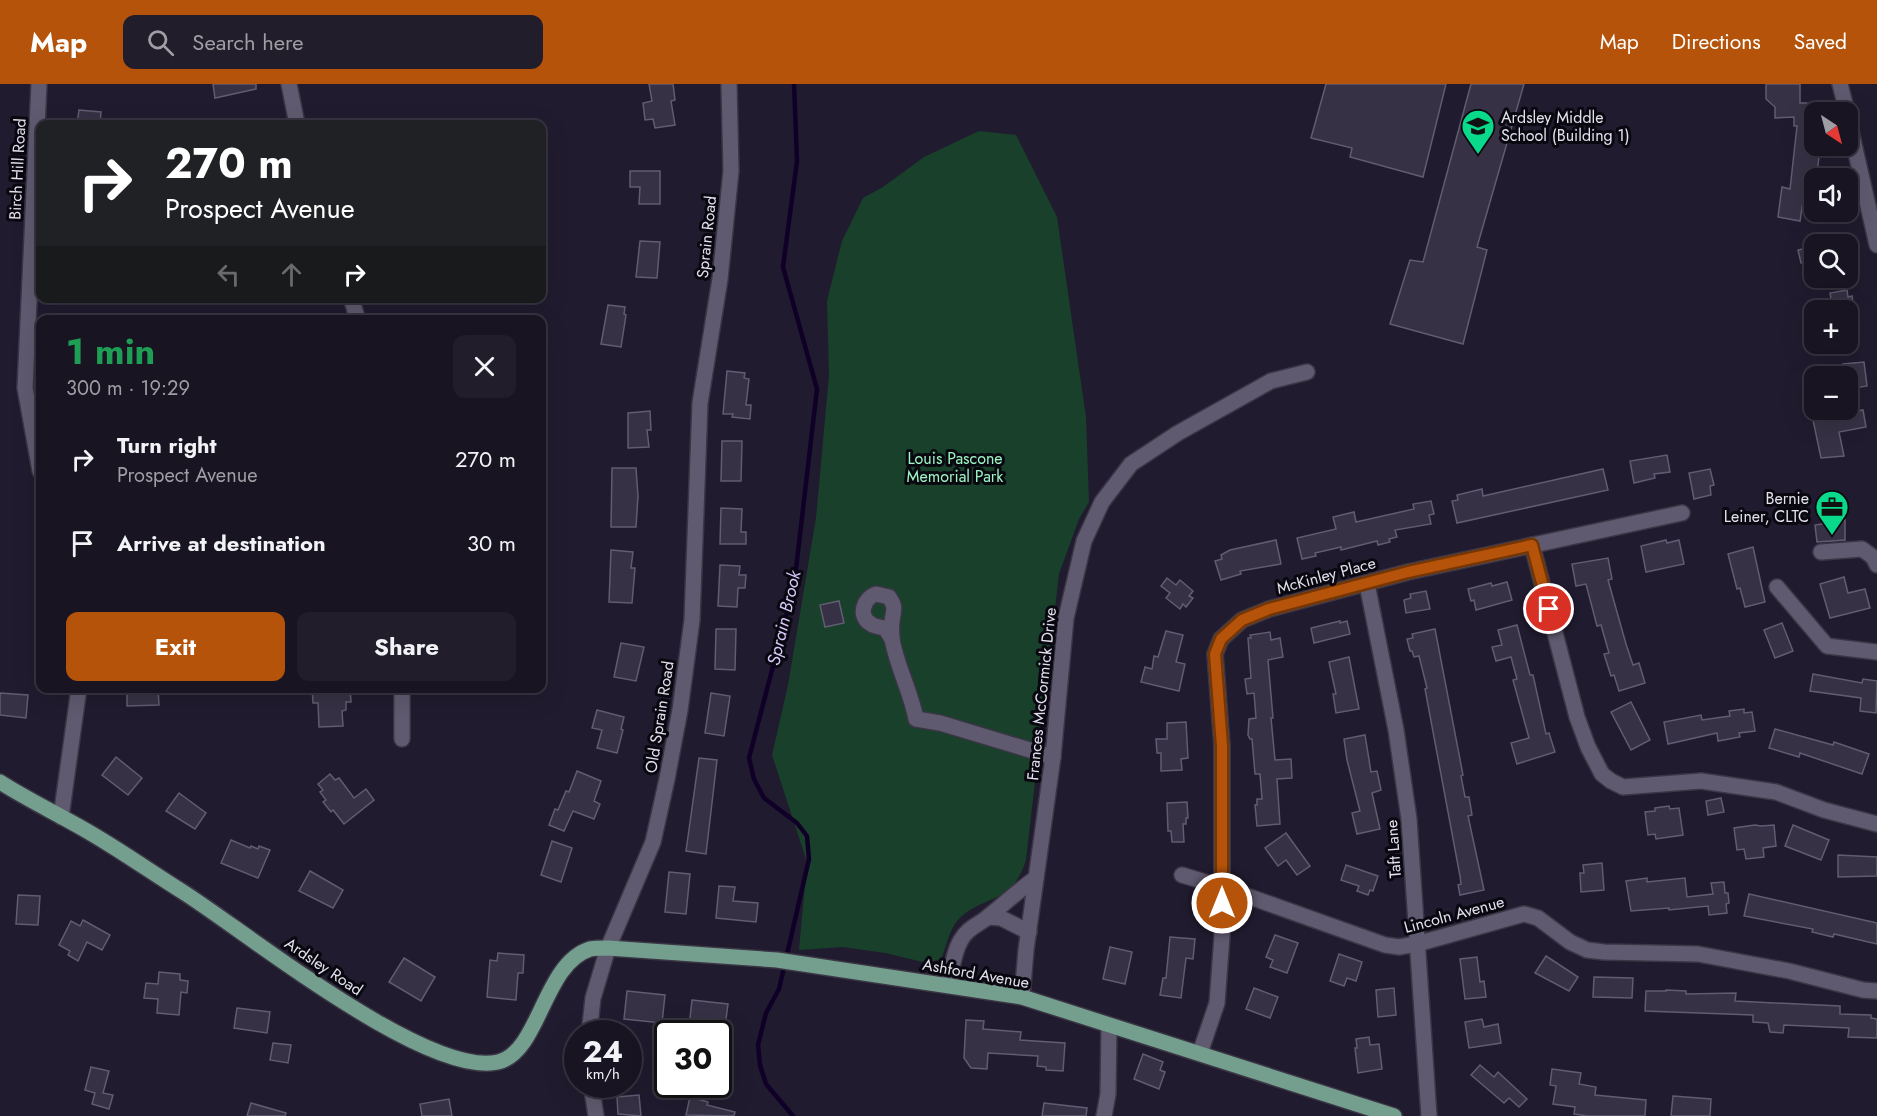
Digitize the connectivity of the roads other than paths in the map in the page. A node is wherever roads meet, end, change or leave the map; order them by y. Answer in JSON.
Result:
{"nodes":[{"id":1,"x":39,"y":84,"type":"edge"},
{"id":2,"x":289,"y":84,"type":"edge"},
{"id":3,"x":729,"y":84,"type":"edge"},
{"id":4,"x":1840,"y":84,"type":"edge"},
{"id":5,"x":1844,"y":102,"type":"edge"},
{"id":6,"x":37,"y":120,"type":"edge"},
{"id":7,"x":296,"y":120,"type":"edge"},
{"id":8,"x":36,"y":149,"type":"edge"},
{"id":9,"x":1857,"y":156,"type":"edge"},
{"id":10,"x":1877,"y":245,"type":"edge"},
{"id":11,"x":1307,"y":372,"type":"dead end"},
{"id":12,"x":702,"y":394,"type":"joint"},
{"id":13,"x":36,"y":449,"type":"edge"},
{"id":14,"x":1682,"y":513,"type":"dead end"},
{"id":15,"x":1532,"y":545,"type":"junction"},
{"id":16,"x":1821,"y":552,"type":"dead end"},
{"id":17,"x":1877,"y":565,"type":"edge"},
{"id":18,"x":1367,"y":584,"type":"junction"},
{"id":19,"x":1777,"y":587,"type":"dead end"},
{"id":20,"x":892,"y":639,"type":"dead end"},
{"id":21,"x":1877,"y":652,"type":"edge"},
{"id":22,"x":78,"y":693,"type":"edge"},
{"id":23,"x":402,"y":693,"type":"edge"},
{"id":24,"x":402,"y":740,"type":"dead end"},
{"id":25,"x":1053,"y":757,"type":"junction"},
{"id":26,"x":0,"y":782,"type":"edge"},
{"id":27,"x":61,"y":817,"type":"junction"},
{"id":28,"x":1877,"y":824,"type":"edge"},
{"id":29,"x":1182,"y":875,"type":"dead end"},
{"id":30,"x":1036,"y":878,"type":"junction"},
{"id":31,"x":1222,"y":887,"type":"junction"},
{"id":32,"x":988,"y":917,"type":"junction"},
{"id":33,"x":1029,"y":932,"type":"junction"},
{"id":34,"x":1416,"y":944,"type":"junction"},
{"id":35,"x":609,"y":948,"type":"junction"},
{"id":36,"x":949,"y":985,"type":"junction"},
{"id":37,"x":1877,"y":991,"type":"edge"},
{"id":38,"x":1022,"y":997,"type":"junction"},
{"id":39,"x":591,"y":1020,"type":"edge"},
{"id":40,"x":1109,"y":1026,"type":"junction"},
{"id":41,"x":1200,"y":1053,"type":"junction"},
{"id":42,"x":593,"y":1098,"type":"edge"},
{"id":43,"x":596,"y":1116,"type":"edge"},
{"id":44,"x":1104,"y":1116,"type":"edge"},
{"id":45,"x":1394,"y":1116,"type":"edge"},
{"id":46,"x":1430,"y":1116,"type":"edge"}],
"edges":[{"from":1,"to":6,"type":"street","name":"Birch Hill Road"},
{"from":2,"to":7,"type":"street"},
{"from":3,"to":12,"type":"street","name":"Sprain Road"},
{"from":4,"to":5,"type":"street"},
{"from":8,"to":13,"type":"street","name":"Birch Hill Road"},
{"from":9,"to":10,"type":"street"},
{"from":11,"to":25,"type":"street","name":"Frances McCormick Drive"},
{"from":12,"to":35,"type":"street","name":"Old Sprain Road"},
{"from":14,"to":15,"type":"street","name":"McKinley Place"},
{"from":15,"to":18,"type":"street","name":"McKinley Place"},
{"from":15,"to":28,"type":"street"},
{"from":16,"to":17,"type":"street"},
{"from":18,"to":31,"type":"street","name":"McKinley Place"},
{"from":18,"to":34,"type":"street","name":"Taft Lane"},
{"from":19,"to":21,"type":"street"},
{"from":20,"to":25,"type":"street"},
{"from":22,"to":27,"type":"street"},
{"from":23,"to":24,"type":"street"},
{"from":25,"to":30,"type":"street","name":"Frances McCormick Drive"},
{"from":26,"to":27,"type":"main road","name":"Ardsley Road"},
{"from":27,"to":35,"type":"main road","name":"Ardsley Road"},
{"from":29,"to":31,"type":"street","name":"Lincoln Avenue"},
{"from":30,"to":32,"type":"street"},
{"from":30,"to":33,"type":"street","name":"Frances McCormick Drive"},
{"from":31,"to":34,"type":"street","name":"Lincoln Avenue"},
{"from":31,"to":41,"type":"street","name":"McKinley Place"},
{"from":32,"to":33,"type":"street"},
{"from":32,"to":36,"type":"street"},
{"from":33,"to":38,"type":"street","name":"Frances McCormick Drive"},
{"from":34,"to":37,"type":"street","name":"Lincoln Avenue"},
{"from":34,"to":46,"type":"street","name":"Taft Lane"},
{"from":35,"to":36,"type":"main road","name":"Ashford Avenue"},
{"from":35,"to":39,"type":"street","name":"Old Sprain Road"},
{"from":36,"to":38,"type":"main road","name":"Ashford Avenue"},
{"from":38,"to":40,"type":"main road","name":"Ashford Avenue"},
{"from":40,"to":41,"type":"main road","name":"Ashford Avenue"},
{"from":40,"to":44,"type":"street"},
{"from":41,"to":45,"type":"main road","name":"Ashford Avenue"},
{"from":42,"to":43,"type":"street"}]}
